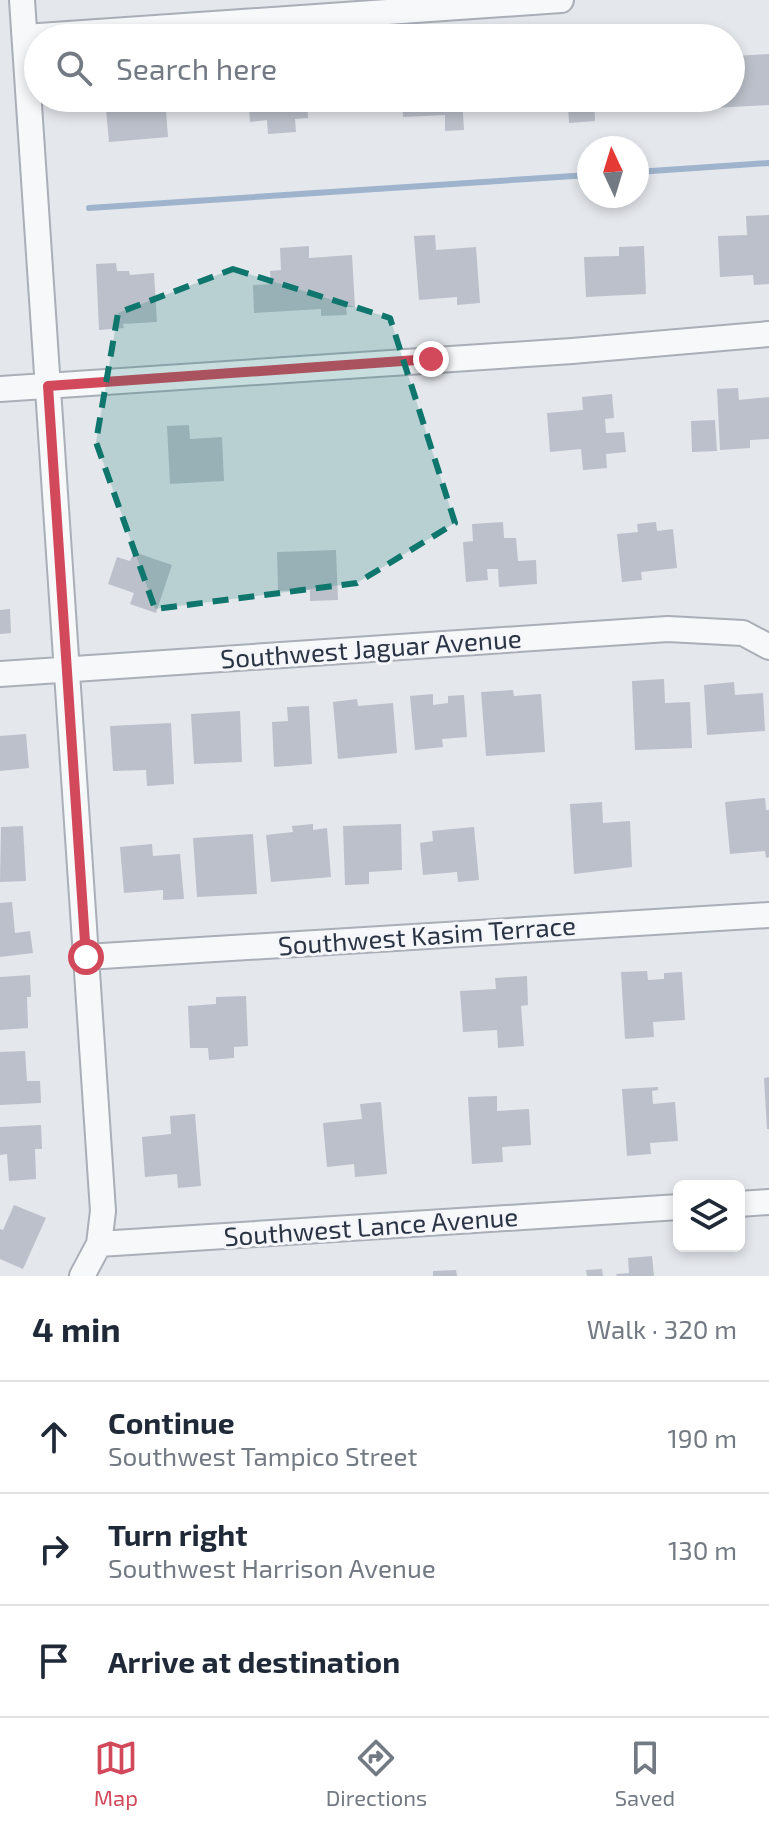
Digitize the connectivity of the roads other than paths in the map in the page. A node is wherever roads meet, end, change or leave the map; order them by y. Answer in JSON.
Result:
{"nodes":[{"id":1,"x":22,"y":0,"type":"edge"},
{"id":2,"x":561,"y":0,"type":"edge"},
{"id":3,"x":315,"y":8,"type":"edge"},
{"id":4,"x":155,"y":24,"type":"edge"},
{"id":5,"x":24,"y":25,"type":"edge"},
{"id":6,"x":30,"y":112,"type":"edge"},
{"id":7,"x":769,"y":334,"type":"edge"},
{"id":8,"x":48,"y":386,"type":"junction"},
{"id":9,"x":0,"y":389,"type":"edge"},
{"id":10,"x":769,"y":647,"type":"edge"},
{"id":11,"x":68,"y":670,"type":"junction"},
{"id":12,"x":0,"y":674,"type":"edge"},
{"id":13,"x":769,"y":915,"type":"edge"},
{"id":14,"x":86,"y":957,"type":"junction"},
{"id":15,"x":769,"y":1202,"type":"edge"},
{"id":16,"x":745,"y":1204,"type":"edge"},
{"id":17,"x":673,"y":1207,"type":"edge"},
{"id":18,"x":99,"y":1244,"type":"junction"},
{"id":19,"x":82,"y":1276,"type":"edge"}],
"edges":[{"from":1,"to":5,"type":"street"},
{"from":2,"to":3,"type":"street"},
{"from":3,"to":4,"type":"street"},
{"from":6,"to":8,"type":"street"},
{"from":7,"to":8,"type":"street"},
{"from":8,"to":9,"type":"street"},
{"from":8,"to":11,"type":"street"},
{"from":10,"to":11,"type":"street","name":"Southwest Jaguar Avenue"},
{"from":11,"to":12,"type":"street","name":"Southwest Jaguar Avenue"},
{"from":11,"to":14,"type":"street"},
{"from":13,"to":14,"type":"street","name":"Southwest Kasim Terrace"},
{"from":14,"to":18,"type":"street"},
{"from":15,"to":16,"type":"street"},
{"from":17,"to":18,"type":"street","name":"Southwest Lance Avenue"},
{"from":18,"to":19,"type":"street"}]}
